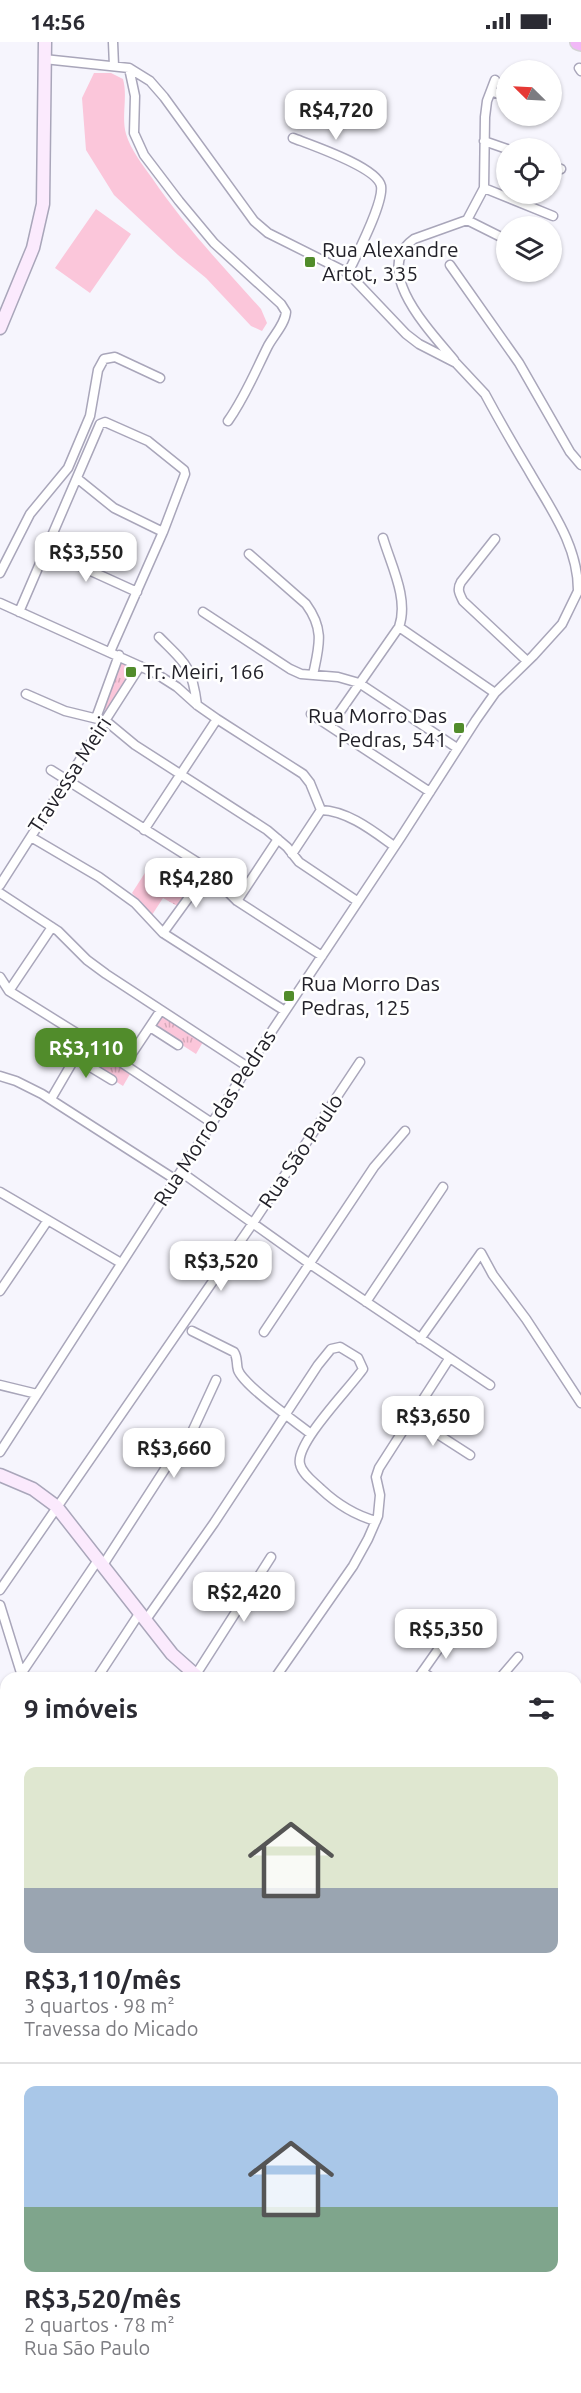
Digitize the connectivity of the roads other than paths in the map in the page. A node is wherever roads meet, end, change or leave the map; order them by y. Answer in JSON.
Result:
{"nodes":[{"id":1,"x":45,"y":42,"type":"edge"},
{"id":2,"x":113,"y":42,"type":"edge"},
{"id":3,"x":44,"y":59,"type":"junction"},
{"id":4,"x":114,"y":66,"type":"junction"},
{"id":5,"x":129,"y":68,"type":"junction"},
{"id":6,"x":495,"y":80,"type":"dead end"},
{"id":7,"x":491,"y":91,"type":"junction"},
{"id":8,"x":496,"y":93,"type":"edge"},
{"id":9,"x":293,"y":138,"type":"dead end"},
{"id":10,"x":484,"y":141,"type":"junction"},
{"id":11,"x":496,"y":146,"type":"edge"},
{"id":12,"x":484,"y":188,"type":"junction"},
{"id":13,"x":553,"y":216,"type":"dead end"},
{"id":14,"x":467,"y":220,"type":"junction"},
{"id":15,"x":496,"y":234,"type":"edge"},
{"id":16,"x":450,"y":265,"type":"dead end"},
{"id":17,"x":348,"y":273,"type":"junction"},
{"id":18,"x":0,"y":328,"type":"edge"},
{"id":19,"x":456,"y":363,"type":"junction"},
{"id":20,"x":160,"y":378,"type":"dead end"},
{"id":21,"x":228,"y":421,"type":"dead end"},
{"id":22,"x":581,"y":465,"type":"edge"},
{"id":23,"x":68,"y":468,"type":"junction"},
{"id":24,"x":79,"y":476,"type":"junction"},
{"id":25,"x":163,"y":532,"type":"junction"},
{"id":26,"x":383,"y":538,"type":"dead end"},
{"id":27,"x":495,"y":539,"type":"dead end"},
{"id":28,"x":46,"y":551,"type":"junction"},
{"id":29,"x":249,"y":554,"type":"dead end"},
{"id":30,"x":0,"y":573,"type":"edge"},
{"id":31,"x":579,"y":588,"type":"edge"},
{"id":32,"x":137,"y":592,"type":"junction"},
{"id":33,"x":0,"y":603,"type":"edge"},
{"id":34,"x":19,"y":612,"type":"junction"},
{"id":35,"x":203,"y":612,"type":"dead end"},
{"id":36,"x":399,"y":627,"type":"junction"},
{"id":37,"x":159,"y":637,"type":"dead end"},
{"id":38,"x":110,"y":652,"type":"junction"},
{"id":39,"x":119,"y":656,"type":"junction"},
{"id":40,"x":527,"y":661,"type":"junction"},
{"id":41,"x":140,"y":666,"type":"junction"},
{"id":42,"x":313,"y":675,"type":"junction"},
{"id":43,"x":359,"y":683,"type":"junction"},
{"id":44,"x":495,"y":693,"type":"junction"},
{"id":45,"x":26,"y":694,"type":"dead end"},
{"id":46,"x":197,"y":705,"type":"junction"},
{"id":47,"x":311,"y":714,"type":"dead end"},
{"id":48,"x":96,"y":718,"type":"junction"},
{"id":49,"x":217,"y":719,"type":"junction"},
{"id":50,"x":106,"y":721,"type":"junction"},
{"id":51,"x":330,"y":726,"type":"junction"},
{"id":52,"x":457,"y":748,"type":"junction"},
{"id":53,"x":51,"y":770,"type":"dead end"},
{"id":54,"x":182,"y":774,"type":"junction"},
{"id":55,"x":67,"y":781,"type":"junction"},
{"id":56,"x":430,"y":792,"type":"junction"},
{"id":57,"x":321,"y":810,"type":"junction"},
{"id":58,"x":144,"y":830,"type":"junction"},
{"id":59,"x":31,"y":837,"type":"junction"},
{"id":60,"x":278,"y":838,"type":"junction"},
{"id":61,"x":394,"y":846,"type":"junction"},
{"id":62,"x":292,"y":854,"type":"junction"},
{"id":63,"x":208,"y":871,"type":"junction"},
{"id":64,"x":0,"y":885,"type":"edge"},
{"id":65,"x":0,"y":893,"type":"edge"},
{"id":66,"x":237,"y":901,"type":"junction"},
{"id":67,"x":357,"y":901,"type":"junction"},
{"id":68,"x":52,"y":927,"type":"junction"},
{"id":69,"x":163,"y":933,"type":"junction"},
{"id":70,"x":322,"y":956,"type":"junction"},
{"id":71,"x":0,"y":977,"type":"edge"},
{"id":72,"x":5,"y":991,"type":"edge"},
{"id":73,"x":161,"y":1010,"type":"junction"},
{"id":74,"x":285,"y":1011,"type":"junction"},
{"id":75,"x":150,"y":1027,"type":"junction"},
{"id":76,"x":86,"y":1039,"type":"junction"},
{"id":77,"x":178,"y":1045,"type":"dead end"},
{"id":78,"x":74,"y":1057,"type":"junction"},
{"id":79,"x":360,"y":1062,"type":"dead end"},
{"id":80,"x":125,"y":1064,"type":"junction"},
{"id":81,"x":248,"y":1067,"type":"junction"},
{"id":82,"x":0,"y":1076,"type":"edge"},
{"id":83,"x":112,"y":1080,"type":"dead end"},
{"id":84,"x":51,"y":1099,"type":"junction"},
{"id":85,"x":212,"y":1123,"type":"junction"},
{"id":86,"x":405,"y":1131,"type":"dead end"},
{"id":87,"x":178,"y":1176,"type":"junction"},
{"id":88,"x":443,"y":1187,"type":"dead end"},
{"id":89,"x":0,"y":1191,"type":"edge"},
{"id":90,"x":48,"y":1220,"type":"junction"},
{"id":91,"x":253,"y":1223,"type":"junction"},
{"id":92,"x":121,"y":1263,"type":"junction"},
{"id":93,"x":310,"y":1264,"type":"junction"},
{"id":94,"x":0,"y":1292,"type":"edge"},
{"id":95,"x":366,"y":1302,"type":"junction"},
{"id":96,"x":192,"y":1331,"type":"dead end"},
{"id":97,"x":264,"y":1332,"type":"dead end"},
{"id":98,"x":420,"y":1339,"type":"junction"},
{"id":99,"x":449,"y":1359,"type":"junction"},
{"id":100,"x":216,"y":1380,"type":"dead end"},
{"id":101,"x":0,"y":1385,"type":"edge"},
{"id":102,"x":489,"y":1385,"type":"dead end"},
{"id":103,"x":37,"y":1394,"type":"junction"},
{"id":104,"x":581,"y":1403,"type":"edge"},
{"id":105,"x":285,"y":1414,"type":"junction"},
{"id":106,"x":411,"y":1417,"type":"junction"},
{"id":107,"x":311,"y":1434,"type":"junction"},
{"id":108,"x":0,"y":1452,"type":"edge"},
{"id":109,"x":470,"y":1455,"type":"dead end"},
{"id":110,"x":0,"y":1475,"type":"edge"},
{"id":111,"x":56,"y":1506,"type":"junction"},
{"id":112,"x":376,"y":1521,"type":"junction"},
{"id":113,"x":271,"y":1557,"type":"dead end"},
{"id":114,"x":101,"y":1562,"type":"junction"},
{"id":115,"x":0,"y":1590,"type":"edge"},
{"id":116,"x":0,"y":1605,"type":"edge"},
{"id":117,"x":142,"y":1618,"type":"junction"},
{"id":118,"x":449,"y":1634,"type":"dead end"},
{"id":119,"x":518,"y":1657,"type":"dead end"},
{"id":120,"x":21,"y":1672,"type":"edge"},
{"id":121,"x":25,"y":1672,"type":"edge"},
{"id":122,"x":102,"y":1672,"type":"edge"},
{"id":123,"x":192,"y":1672,"type":"edge"},
{"id":124,"x":200,"y":1672,"type":"edge"},
{"id":125,"x":279,"y":1672,"type":"edge"},
{"id":126,"x":422,"y":1672,"type":"edge"},
{"id":127,"x":505,"y":1672,"type":"edge"}],
"edges":[{"from":1,"to":3,"type":"main road"},
{"from":2,"to":4,"type":"street"},
{"from":3,"to":4,"type":"street"},
{"from":3,"to":18,"type":"main road"},
{"from":4,"to":5,"type":"street"},
{"from":5,"to":17,"type":"street"},
{"from":5,"to":21,"type":"street"},
{"from":6,"to":7,"type":"street"},
{"from":7,"to":8,"type":"street"},
{"from":7,"to":10,"type":"street"},
{"from":9,"to":17,"type":"street"},
{"from":10,"to":11,"type":"street"},
{"from":10,"to":12,"type":"street"},
{"from":12,"to":13,"type":"street"},
{"from":12,"to":14,"type":"street"},
{"from":14,"to":15,"type":"street"},
{"from":14,"to":19,"type":"street"},
{"from":16,"to":22,"type":"street"},
{"from":17,"to":19,"type":"street"},
{"from":19,"to":31,"type":"street"},
{"from":20,"to":23,"type":"street"},
{"from":23,"to":24,"type":"street"},
{"from":23,"to":30,"type":"street"},
{"from":24,"to":25,"type":"street"},
{"from":24,"to":25,"type":"street"},
{"from":24,"to":28,"type":"street"},
{"from":25,"to":32,"type":"street"},
{"from":26,"to":36,"type":"street"},
{"from":27,"to":40,"type":"street"},
{"from":28,"to":32,"type":"street"},
{"from":28,"to":34,"type":"street"},
{"from":29,"to":42,"type":"street"},
{"from":31,"to":40,"type":"street","name":"Rua Morro das Pedras"},
{"from":32,"to":38,"type":"street"},
{"from":33,"to":34,"type":"street"},
{"from":34,"to":38,"type":"street"},
{"from":35,"to":42,"type":"street"},
{"from":36,"to":43,"type":"street"},
{"from":36,"to":44,"type":"street"},
{"from":37,"to":46,"type":"street"},
{"from":38,"to":39,"type":"street"},
{"from":39,"to":41,"type":"street"},
{"from":39,"to":48,"type":"street"},
{"from":40,"to":44,"type":"street","name":"Rua Morro das Pedras"},
{"from":41,"to":46,"type":"street"},
{"from":41,"to":50,"type":"street","name":"Travessa Meiri"},
{"from":42,"to":43,"type":"street"},
{"from":43,"to":51,"type":"street"},
{"from":43,"to":52,"type":"street"},
{"from":44,"to":52,"type":"street","name":"Rua Morro das Pedras"},
{"from":45,"to":48,"type":"street"},
{"from":46,"to":49,"type":"street"},
{"from":47,"to":51,"type":"street"},
{"from":48,"to":50,"type":"street"},
{"from":49,"to":54,"type":"street"},
{"from":49,"to":57,"type":"street"},
{"from":50,"to":54,"type":"street"},
{"from":50,"to":55,"type":"street","name":"Travessa Meiri"},
{"from":51,"to":56,"type":"street"},
{"from":52,"to":56,"type":"street","name":"Rua Morro das Pedras"},
{"from":53,"to":55,"type":"street"},
{"from":54,"to":58,"type":"street"},
{"from":54,"to":60,"type":"street"},
{"from":55,"to":58,"type":"street"},
{"from":55,"to":59,"type":"street","name":"Travessa Meiri"},
{"from":56,"to":61,"type":"street","name":"Rua Morro das Pedras"},
{"from":57,"to":61,"type":"street"},
{"from":57,"to":62,"type":"street"},
{"from":58,"to":63,"type":"street"},
{"from":59,"to":64,"type":"street","name":"Travessa Meiri"},
{"from":59,"to":69,"type":"street"},
{"from":60,"to":62,"type":"street"},
{"from":60,"to":66,"type":"street"},
{"from":61,"to":67,"type":"street","name":"Rua Morro das Pedras"},
{"from":62,"to":67,"type":"street"},
{"from":63,"to":66,"type":"street"},
{"from":63,"to":69,"type":"street"},
{"from":65,"to":68,"type":"street"},
{"from":66,"to":70,"type":"street"},
{"from":67,"to":70,"type":"street","name":"Rua Morro das Pedras"},
{"from":68,"to":72,"type":"street"},
{"from":68,"to":73,"type":"street"},
{"from":69,"to":74,"type":"street"},
{"from":70,"to":74,"type":"street","name":"Rua Morro das Pedras"},
{"from":71,"to":72,"type":"street"},
{"from":72,"to":76,"type":"street"},
{"from":73,"to":75,"type":"street"},
{"from":73,"to":81,"type":"street"},
{"from":74,"to":81,"type":"street","name":"Rua Morro das Pedras"},
{"from":75,"to":77,"type":"street"},
{"from":75,"to":80,"type":"street"},
{"from":76,"to":78,"type":"street"},
{"from":76,"to":80,"type":"street"},
{"from":78,"to":83,"type":"street"},
{"from":78,"to":84,"type":"street"},
{"from":79,"to":91,"type":"street","name":"Rua São Paulo"},
{"from":80,"to":85,"type":"street"},
{"from":81,"to":85,"type":"street","name":"Rua Morro das Pedras"},
{"from":82,"to":84,"type":"street"},
{"from":84,"to":87,"type":"street"},
{"from":85,"to":87,"type":"street","name":"Rua Morro das Pedras"},
{"from":86,"to":93,"type":"street"},
{"from":87,"to":91,"type":"street"},
{"from":87,"to":92,"type":"street","name":"Rua Morro das Pedras"},
{"from":88,"to":95,"type":"street"},
{"from":89,"to":90,"type":"street"},
{"from":90,"to":92,"type":"street"},
{"from":90,"to":94,"type":"street"},
{"from":91,"to":93,"type":"street"},
{"from":91,"to":111,"type":"street","name":"Rua São Paulo"},
{"from":92,"to":103,"type":"street","name":"Rua Morro das Pedras"},
{"from":93,"to":95,"type":"street"},
{"from":93,"to":97,"type":"street"},
{"from":95,"to":98,"type":"street"},
{"from":96,"to":105,"type":"street"},
{"from":98,"to":99,"type":"street"},
{"from":98,"to":104,"type":"street"},
{"from":99,"to":102,"type":"street"},
{"from":99,"to":106,"type":"street"},
{"from":100,"to":114,"type":"street"},
{"from":101,"to":103,"type":"street"},
{"from":103,"to":108,"type":"street","name":"Rua Morro das Pedras"},
{"from":105,"to":107,"type":"street"},
{"from":105,"to":107,"type":"street"},
{"from":105,"to":117,"type":"street"},
{"from":106,"to":109,"type":"street"},
{"from":106,"to":112,"type":"street"},
{"from":107,"to":112,"type":"street"},
{"from":110,"to":111,"type":"main road"},
{"from":111,"to":114,"type":"main road"},
{"from":111,"to":115,"type":"street","name":"Rua São Paulo"},
{"from":112,"to":125,"type":"street"},
{"from":113,"to":124,"type":"street"},
{"from":114,"to":117,"type":"main road"},
{"from":114,"to":121,"type":"street"},
{"from":116,"to":120,"type":"street"},
{"from":117,"to":122,"type":"street"},
{"from":117,"to":123,"type":"main road"},
{"from":118,"to":126,"type":"street"},
{"from":119,"to":127,"type":"street"}]}
